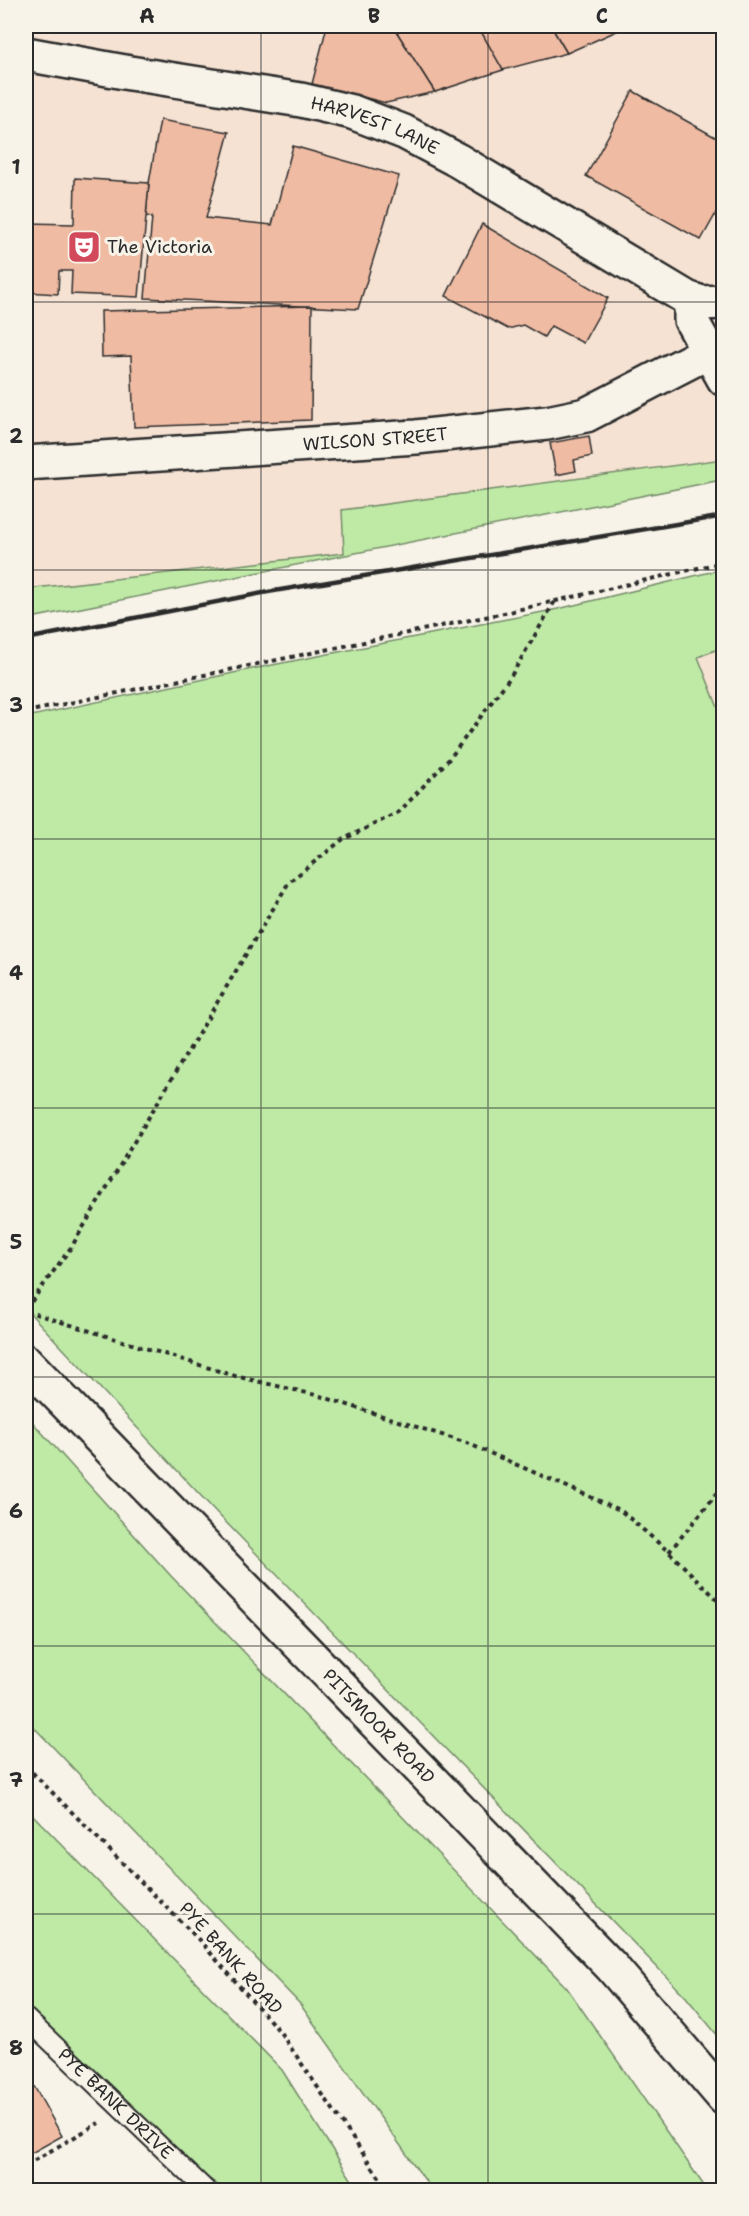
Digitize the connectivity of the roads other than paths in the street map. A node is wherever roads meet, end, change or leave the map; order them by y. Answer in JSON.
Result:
{"nodes":[{"id":1,"x":26,"y":54,"type":"edge"},
{"id":2,"x":702,"y":300,"type":"edge"},
{"id":3,"x":716,"y":365,"type":"edge"},
{"id":4,"x":26,"y":463,"type":"edge"},
{"id":5,"x":26,"y":1362,"type":"edge"},
{"id":6,"x":26,"y":2019,"type":"edge"},
{"id":7,"x":723,"y":2098,"type":"edge"},
{"id":8,"x":206,"y":2190,"type":"edge"}],
"edges":[{"from":1,"to":2,"type":"street","name":"HARVEST LANE"},
{"from":2,"to":3,"type":"street"},
{"from":3,"to":4,"type":"street","name":"WILSON STREET"},
{"from":5,"to":7,"type":"street","name":"PITSMOOR ROAD"},
{"from":6,"to":8,"type":"lane","name":"PYE BANK DRIVE"}]}
